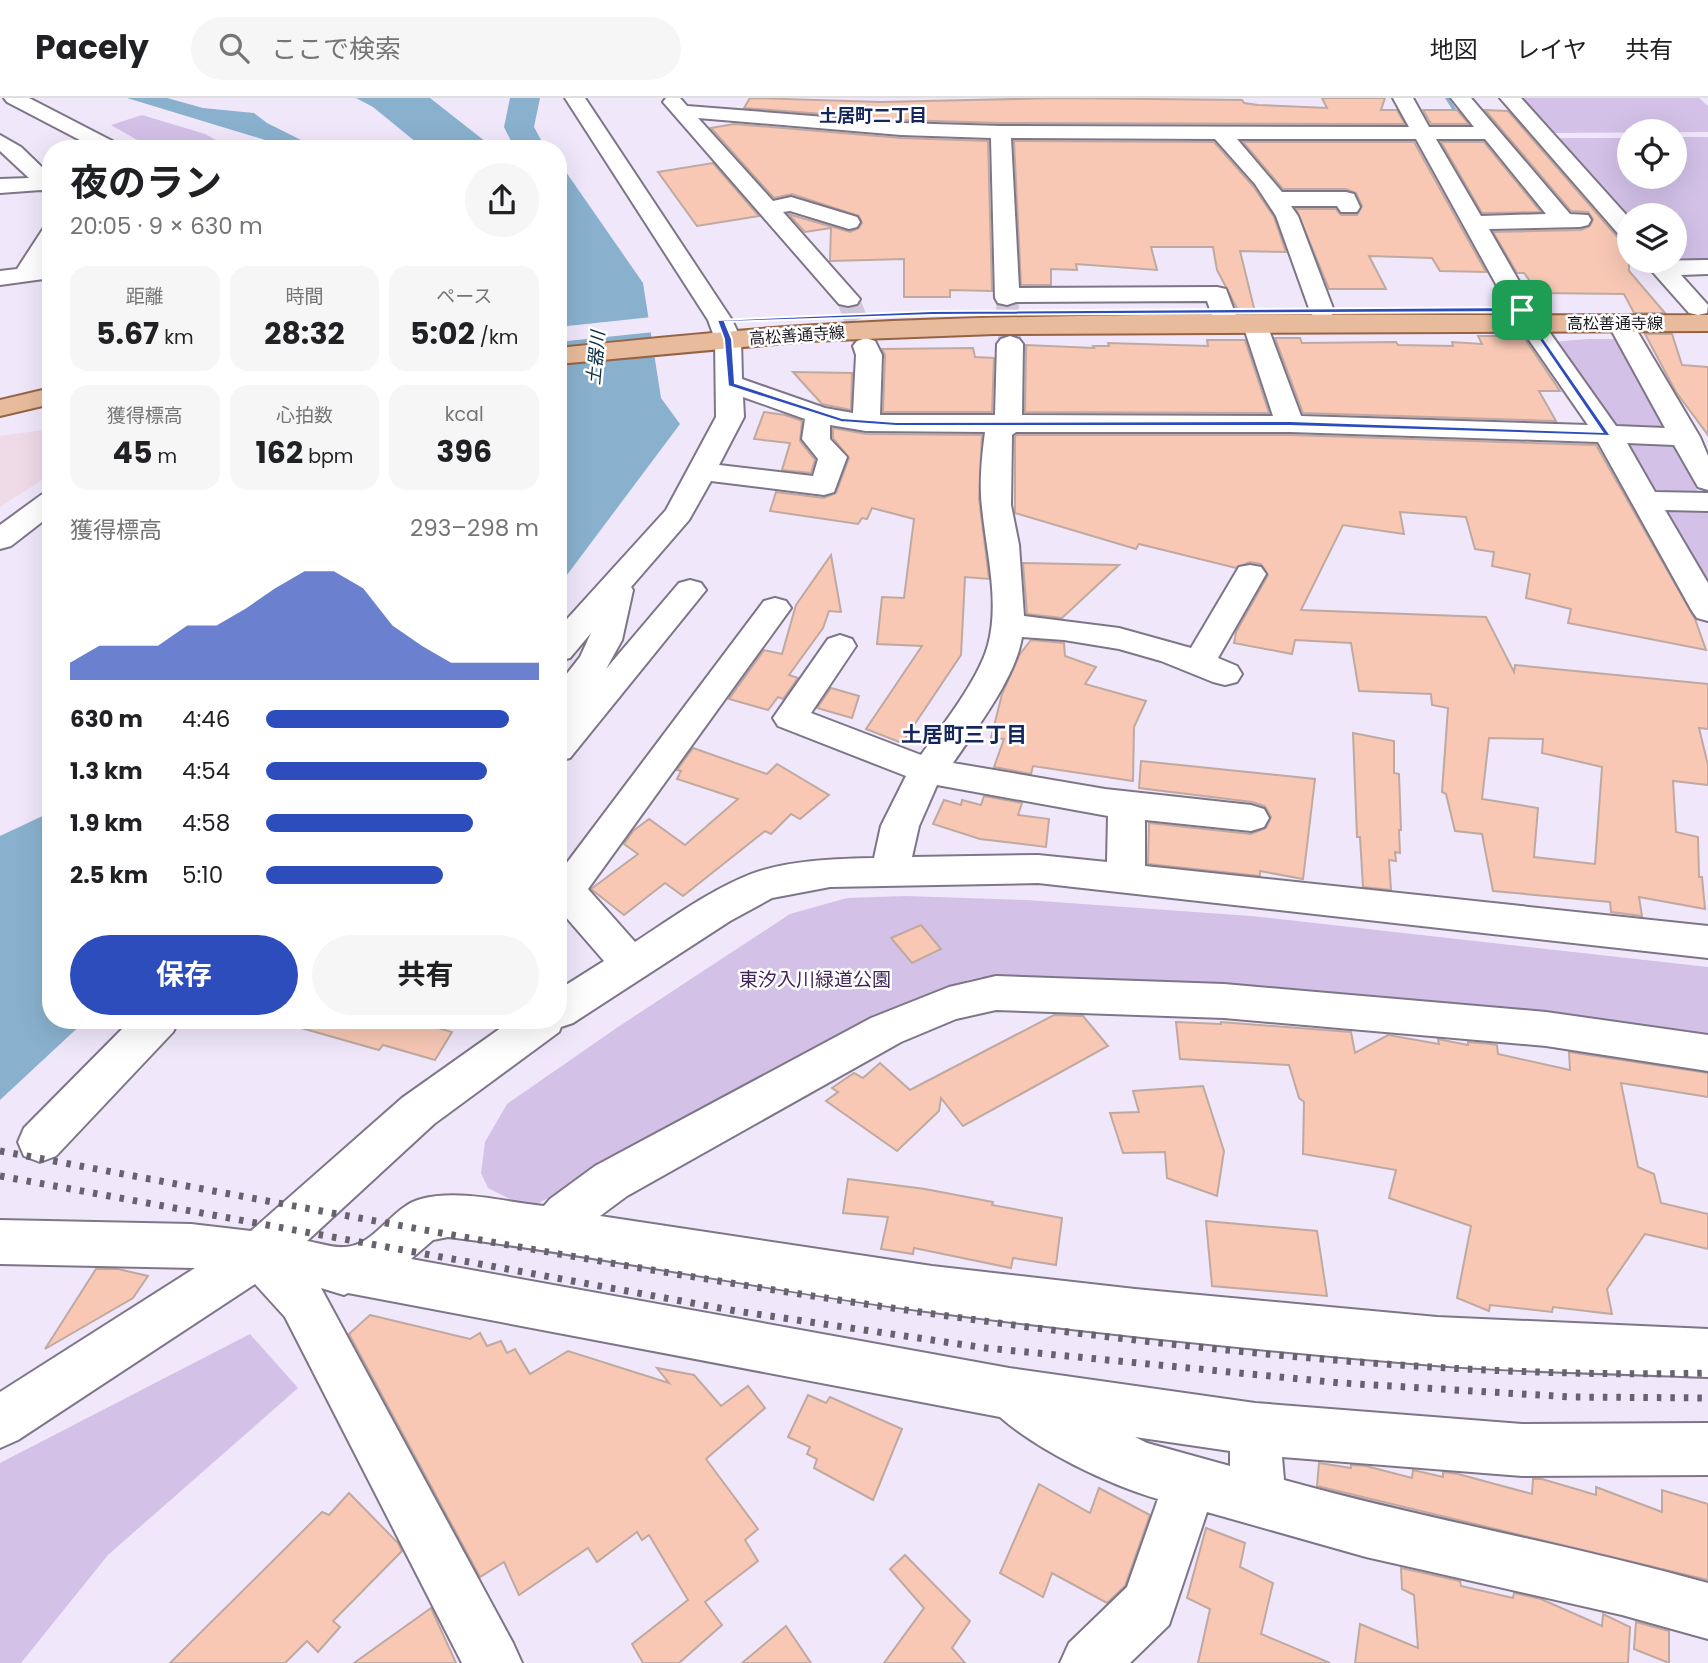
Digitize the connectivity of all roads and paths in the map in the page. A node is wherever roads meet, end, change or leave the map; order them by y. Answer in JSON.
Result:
{"nodes":[{"id":1,"x":14,"y":98,"type":"edge"},
{"id":2,"x":575,"y":98,"type":"edge"},
{"id":3,"x":1403,"y":98,"type":"edge"},
{"id":4,"x":1461,"y":98,"type":"edge"},
{"id":5,"x":1510,"y":98,"type":"edge"},
{"id":6,"x":675,"y":104,"type":"edge"},
{"id":7,"x":1001,"y":132,"type":"junction"},
{"id":8,"x":1220,"y":132,"type":"junction"},
{"id":9,"x":1423,"y":132,"type":"junction"},
{"id":10,"x":1477,"y":133,"type":"junction"},
{"id":11,"x":96,"y":140,"type":"edge"},
{"id":12,"x":0,"y":141,"type":"edge"},
{"id":13,"x":42,"y":180,"type":"edge"},
{"id":14,"x":0,"y":186,"type":"edge"},
{"id":15,"x":42,"y":186,"type":"edge"},
{"id":16,"x":1276,"y":199,"type":"junction"},
{"id":17,"x":1349,"y":207,"type":"dead end"},
{"id":18,"x":768,"y":209,"type":"junction"},
{"id":19,"x":1617,"y":218,"type":"edge"},
{"id":20,"x":1563,"y":220,"type":"junction"},
{"id":21,"x":849,"y":222,"type":"dead end"},
{"id":22,"x":1472,"y":223,"type":"junction"},
{"id":23,"x":1617,"y":224,"type":"edge"},
{"id":24,"x":42,"y":248,"type":"edge"},
{"id":25,"x":1687,"y":266,"type":"edge"},
{"id":26,"x":1708,"y":267,"type":"edge"},
{"id":27,"x":42,"y":272,"type":"edge"},
{"id":28,"x":1667,"y":273,"type":"edge"},
{"id":29,"x":25,"y":274,"type":"junction"},
{"id":30,"x":0,"y":278,"type":"edge"},
{"id":31,"x":848,"y":299,"type":"tunnel mouth"},
{"id":32,"x":1322,"y":311,"type":"junction"},
{"id":33,"x":1705,"y":313,"type":"edge"},
{"id":34,"x":1224,"y":317,"type":"junction"},
{"id":35,"x":1527,"y":317,"type":"junction"},
{"id":36,"x":1254,"y":322,"type":"junction"},
{"id":37,"x":1621,"y":324,"type":"junction"},
{"id":38,"x":714,"y":330,"type":"junction"},
{"id":39,"x":567,"y":336,"type":"edge"},
{"id":40,"x":1010,"y":344,"type":"tunnel mouth"},
{"id":41,"x":866,"y":346,"type":"tunnel mouth"},
{"id":42,"x":567,"y":354,"type":"edge"},
{"id":43,"x":731,"y":384,"type":"junction"},
{"id":44,"x":42,"y":398,"type":"edge"},
{"id":45,"x":0,"y":408,"type":"edge"},
{"id":46,"x":42,"y":414,"type":"edge"},
{"id":47,"x":820,"y":415,"type":"junction"},
{"id":48,"x":0,"y":420,"type":"edge"},
{"id":49,"x":866,"y":423,"type":"junction"},
{"id":50,"x":1008,"y":424,"type":"junction"},
{"id":51,"x":1290,"y":424,"type":"junction"},
{"id":52,"x":1608,"y":435,"type":"junction"},
{"id":53,"x":1686,"y":437,"type":"junction"},
{"id":54,"x":701,"y":471,"type":"junction"},
{"id":55,"x":1708,"y":481,"type":"edge"},
{"id":56,"x":1645,"y":501,"type":"junction"},
{"id":57,"x":1708,"y":502,"type":"edge"},
{"id":58,"x":42,"y":508,"type":"edge"},
{"id":59,"x":0,"y":540,"type":"edge"},
{"id":60,"x":621,"y":582,"type":"junction"},
{"id":61,"x":1253,"y":585,"type":"dead end"},
{"id":62,"x":690,"y":590,"type":"dead end"},
{"id":63,"x":775,"y":608,"type":"dead end"},
{"id":64,"x":1708,"y":611,"type":"edge"},
{"id":65,"x":1008,"y":626,"type":"junction"},
{"id":66,"x":567,"y":640,"type":"edge"},
{"id":67,"x":840,"y":646,"type":"dead end"},
{"id":68,"x":567,"y":697,"type":"edge"},
{"id":69,"x":567,"y":738,"type":"edge"},
{"id":70,"x":928,"y":771,"type":"junction"},
{"id":71,"x":1127,"y":804,"type":"junction"},
{"id":72,"x":1251,"y":818,"type":"dead end"},
{"id":73,"x":890,"y":871,"type":"junction"},
{"id":74,"x":1126,"y":879,"type":"junction"},
{"id":75,"x":567,"y":882,"type":"edge"},
{"id":76,"x":567,"y":892,"type":"edge"},
{"id":77,"x":1708,"y":942,"type":"edge"},
{"id":78,"x":631,"y":965,"type":"junction"},
{"id":79,"x":567,"y":1006,"type":"edge"},
{"id":80,"x":149,"y":1029,"type":"edge"},
{"id":81,"x":532,"y":1029,"type":"edge"},
{"id":82,"x":1708,"y":1053,"type":"edge"},
{"id":83,"x":40,"y":1142,"type":"dead end"},
{"id":84,"x":555,"y":1229,"type":"junction"},
{"id":85,"x":0,"y":1242,"type":"edge"},
{"id":86,"x":259,"y":1254,"type":"junction"},
{"id":87,"x":370,"y":1269,"type":"junction"},
{"id":88,"x":1708,"y":1353,"type":"edge"},
{"id":89,"x":1009,"y":1393,"type":"junction"},
{"id":90,"x":0,"y":1422,"type":"edge"},
{"id":91,"x":1255,"y":1429,"type":"junction"},
{"id":92,"x":1708,"y":1449,"type":"edge"},
{"id":93,"x":1190,"y":1482,"type":"junction"},
{"id":94,"x":1258,"y":1502,"type":"junction"},
{"id":95,"x":1708,"y":1611,"type":"edge"},
{"id":96,"x":493,"y":1663,"type":"edge"},
{"id":97,"x":1089,"y":1663,"type":"edge"}],
"edges":[{"from":1,"to":11,"type":"street"},
{"from":2,"to":38,"type":"street"},
{"from":3,"to":9,"type":"street"},
{"from":4,"to":10,"type":"street"},
{"from":5,"to":19,"type":"street"},
{"from":6,"to":7,"type":"street"},
{"from":6,"to":18,"type":"street"},
{"from":7,"to":8,"type":"street"},
{"from":7,"to":34,"type":"street"},
{"from":8,"to":9,"type":"street"},
{"from":8,"to":16,"type":"street"},
{"from":9,"to":10,"type":"street"},
{"from":9,"to":22,"type":"street"},
{"from":10,"to":20,"type":"street"},
{"from":12,"to":13,"type":"street"},
{"from":14,"to":15,"type":"street"},
{"from":16,"to":17,"type":"street"},
{"from":16,"to":32,"type":"street"},
{"from":18,"to":21,"type":"street"},
{"from":18,"to":31,"type":"street"},
{"from":20,"to":22,"type":"street"},
{"from":20,"to":23,"type":"street"},
{"from":22,"to":35,"type":"street"},
{"from":24,"to":29,"type":"street"},
{"from":25,"to":26,"type":"street"},
{"from":27,"to":29,"type":"street"},
{"from":28,"to":33,"type":"street"},
{"from":29,"to":30,"type":"street"},
{"from":32,"to":34,"type":"main road","name":"高松善通寺線"},
{"from":32,"to":35,"type":"main road","name":"高松善通寺線"},
{"from":33,"to":35,"type":"main road","name":"高松善通寺線"},
{"from":33,"to":37,"type":"main road","name":"高松善通寺線"},
{"from":34,"to":36,"type":"main road","name":"高松善通寺線"},
{"from":34,"to":38,"type":"main road","name":"高松善通寺線"},
{"from":35,"to":36,"type":"main road","name":"高松善通寺線"},
{"from":35,"to":37,"type":"main road","name":"高松善通寺線"},
{"from":35,"to":52,"type":"street"},
{"from":36,"to":51,"type":"street"},
{"from":37,"to":53,"type":"street"},
{"from":38,"to":39,"type":"main road","name":"高松善通寺線"},
{"from":38,"to":42,"type":"main road","name":"高松善通寺線"},
{"from":38,"to":43,"type":"street"},
{"from":40,"to":50,"type":"street"},
{"from":41,"to":49,"type":"street"},
{"from":43,"to":47,"type":"street"},
{"from":43,"to":54,"type":"street"},
{"from":44,"to":45,"type":"main road"},
{"from":46,"to":48,"type":"main road"},
{"from":47,"to":49,"type":"street"},
{"from":47,"to":54,"type":"street"},
{"from":49,"to":50,"type":"street"},
{"from":50,"to":51,"type":"street"},
{"from":50,"to":65,"type":"street"},
{"from":51,"to":52,"type":"street"},
{"from":52,"to":53,"type":"street"},
{"from":52,"to":56,"type":"street"},
{"from":53,"to":55,"type":"street"},
{"from":54,"to":60,"type":"street"},
{"from":56,"to":57,"type":"street"},
{"from":56,"to":64,"type":"street"},
{"from":58,"to":59,"type":"street"},
{"from":60,"to":66,"type":"street"},
{"from":60,"to":68,"type":"street"},
{"from":61,"to":65,"type":"street"},
{"from":62,"to":69,"type":"street"},
{"from":63,"to":75,"type":"street"},
{"from":65,"to":70,"type":"street"},
{"from":67,"to":70,"type":"street"},
{"from":70,"to":71,"type":"street"},
{"from":70,"to":73,"type":"street"},
{"from":71,"to":72,"type":"street"},
{"from":71,"to":74,"type":"street"},
{"from":73,"to":74,"type":"street"},
{"from":73,"to":78,"type":"street"},
{"from":74,"to":77,"type":"street"},
{"from":76,"to":78,"type":"street"},
{"from":78,"to":79,"type":"street"},
{"from":80,"to":83,"type":"street"},
{"from":81,"to":86,"type":"street"},
{"from":82,"to":84,"type":"street"},
{"from":84,"to":87,"type":"street"},
{"from":84,"to":88,"type":"street"},
{"from":85,"to":86,"type":"street"},
{"from":86,"to":87,"type":"street"},
{"from":86,"to":90,"type":"street"},
{"from":86,"to":96,"type":"street"},
{"from":87,"to":89,"type":"street"},
{"from":89,"to":91,"type":"street"},
{"from":89,"to":93,"type":"street"},
{"from":91,"to":92,"type":"street"},
{"from":91,"to":94,"type":"street"},
{"from":93,"to":94,"type":"street"},
{"from":93,"to":97,"type":"street"},
{"from":94,"to":95,"type":"street"}]}
